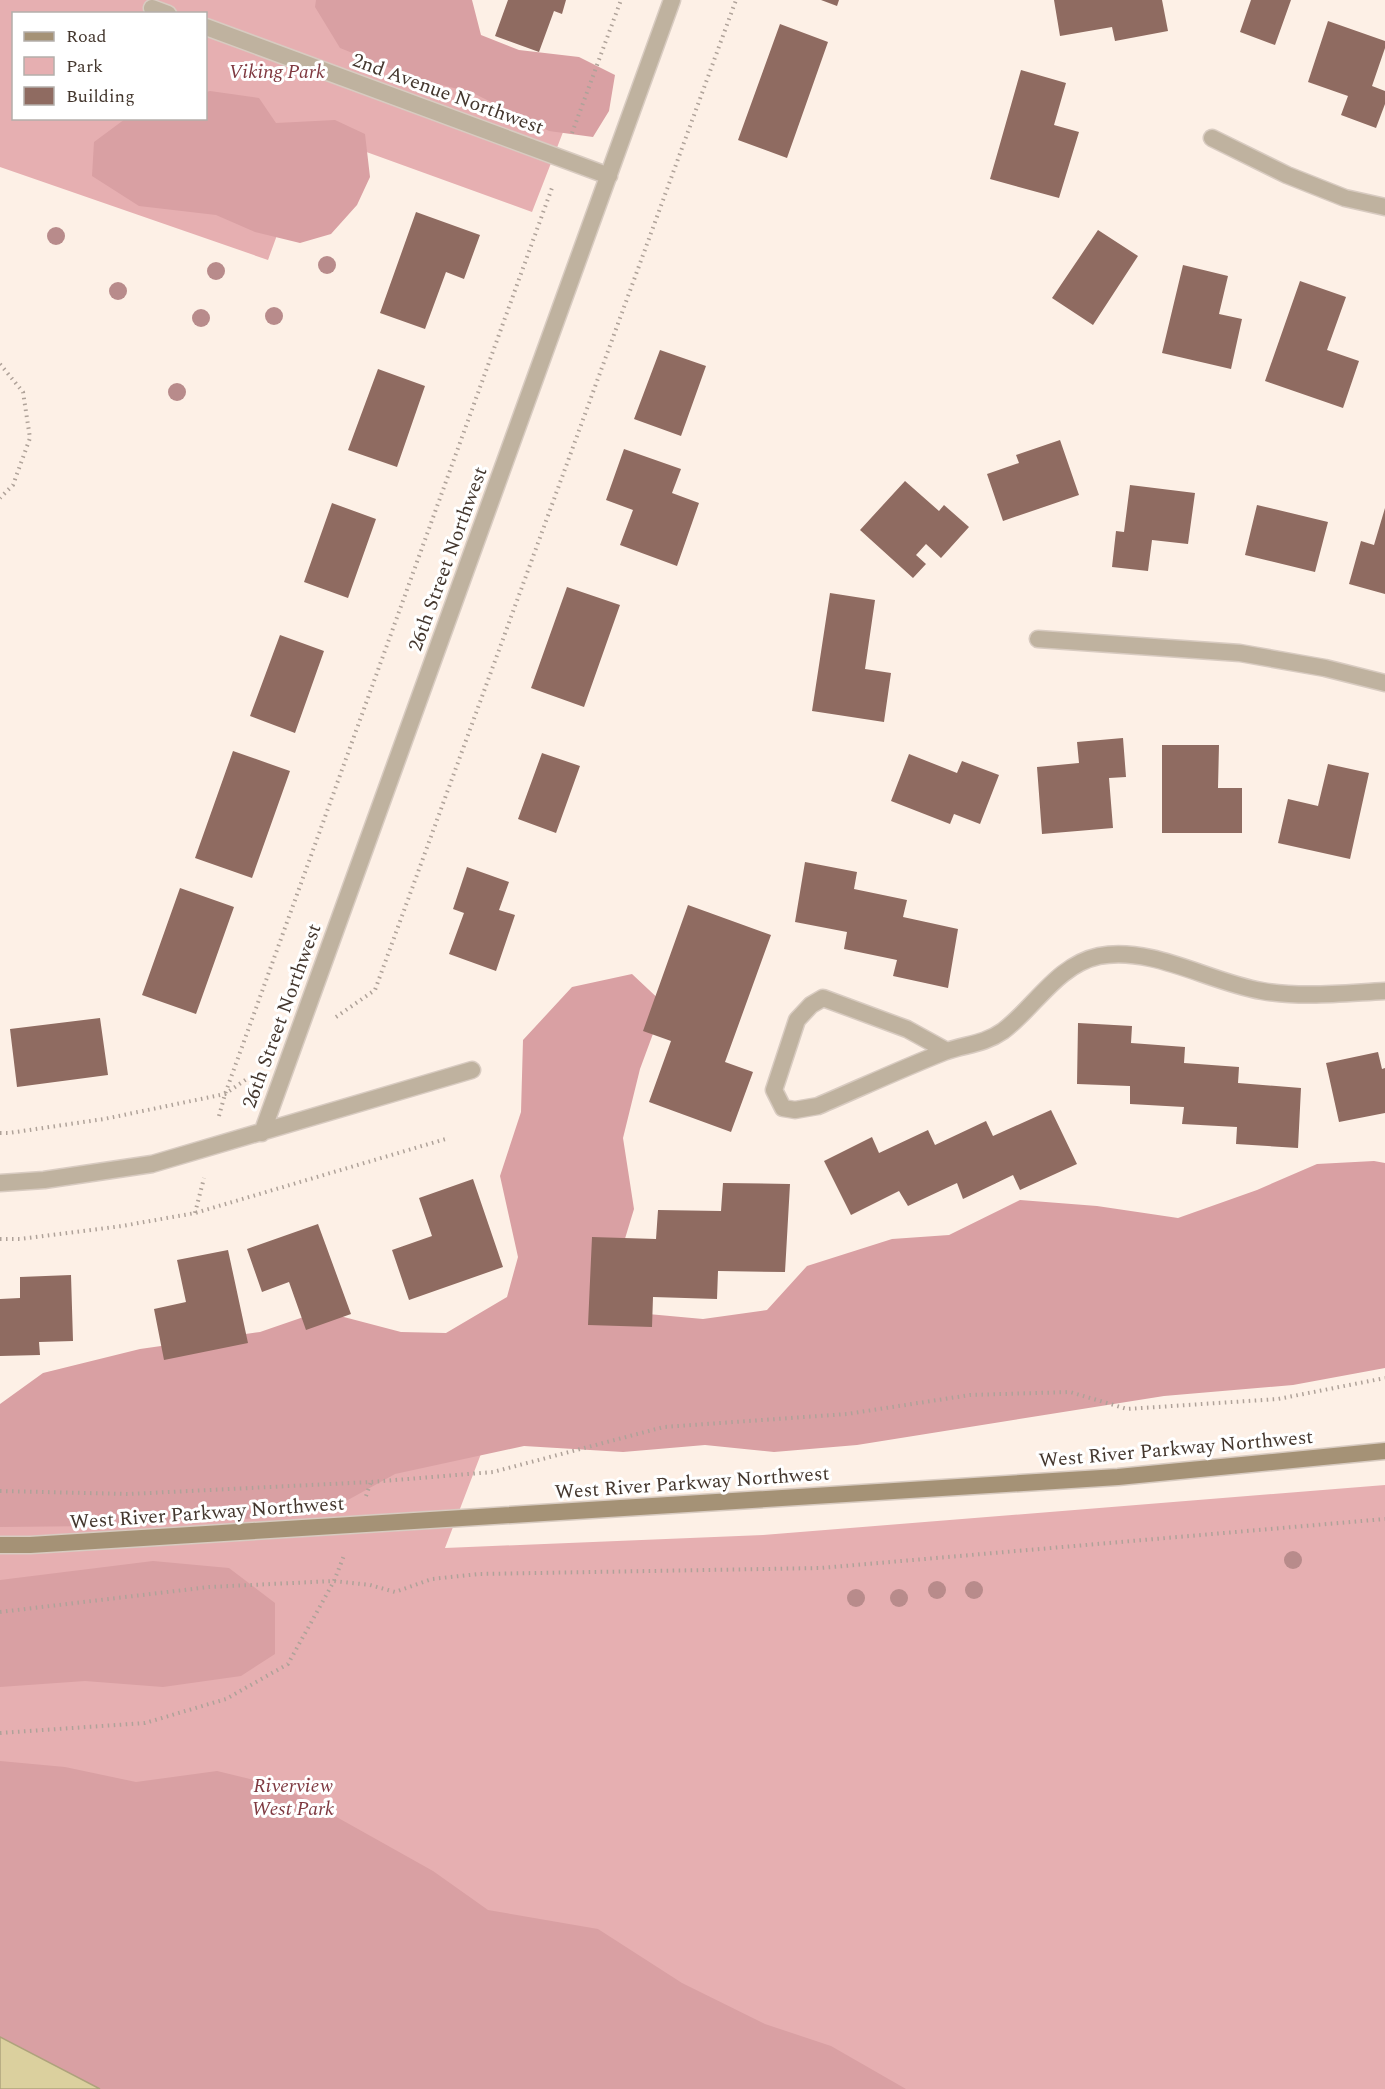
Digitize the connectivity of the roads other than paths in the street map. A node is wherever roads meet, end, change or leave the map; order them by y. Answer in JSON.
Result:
{"nodes":[{"id":1,"x":672,"y":0,"type":"edge"},
{"id":2,"x":207,"y":27,"type":"edge"},
{"id":3,"x":1212,"y":138,"type":"dead end"},
{"id":4,"x":609,"y":176,"type":"junction"},
{"id":5,"x":1385,"y":207,"type":"edge"},
{"id":6,"x":1038,"y":639,"type":"dead end"},
{"id":7,"x":1385,"y":683,"type":"edge"},
{"id":8,"x":1385,"y":991,"type":"edge"},
{"id":9,"x":947,"y":1051,"type":"junction"},
{"id":10,"x":472,"y":1070,"type":"dead end"},
{"id":11,"x":262,"y":1133,"type":"junction"},
{"id":12,"x":0,"y":1183,"type":"edge"},
{"id":13,"x":1385,"y":1451,"type":"edge"},
{"id":14,"x":0,"y":1545,"type":"edge"}],
"edges":[{"from":1,"to":4,"type":"street","name":"26th Street Northwest"},
{"from":2,"to":4,"type":"street","name":"2nd Avenue Northwest"},
{"from":3,"to":5,"type":"street"},
{"from":4,"to":11,"type":"street","name":"26th Street Northwest"},
{"from":6,"to":7,"type":"street"},
{"from":8,"to":9,"type":"street"},
{"from":9,"to":9,"type":"street"},
{"from":10,"to":11,"type":"street"},
{"from":11,"to":12,"type":"street"},
{"from":13,"to":14,"type":"main road","name":"West River Parkway Northwest"}]}
